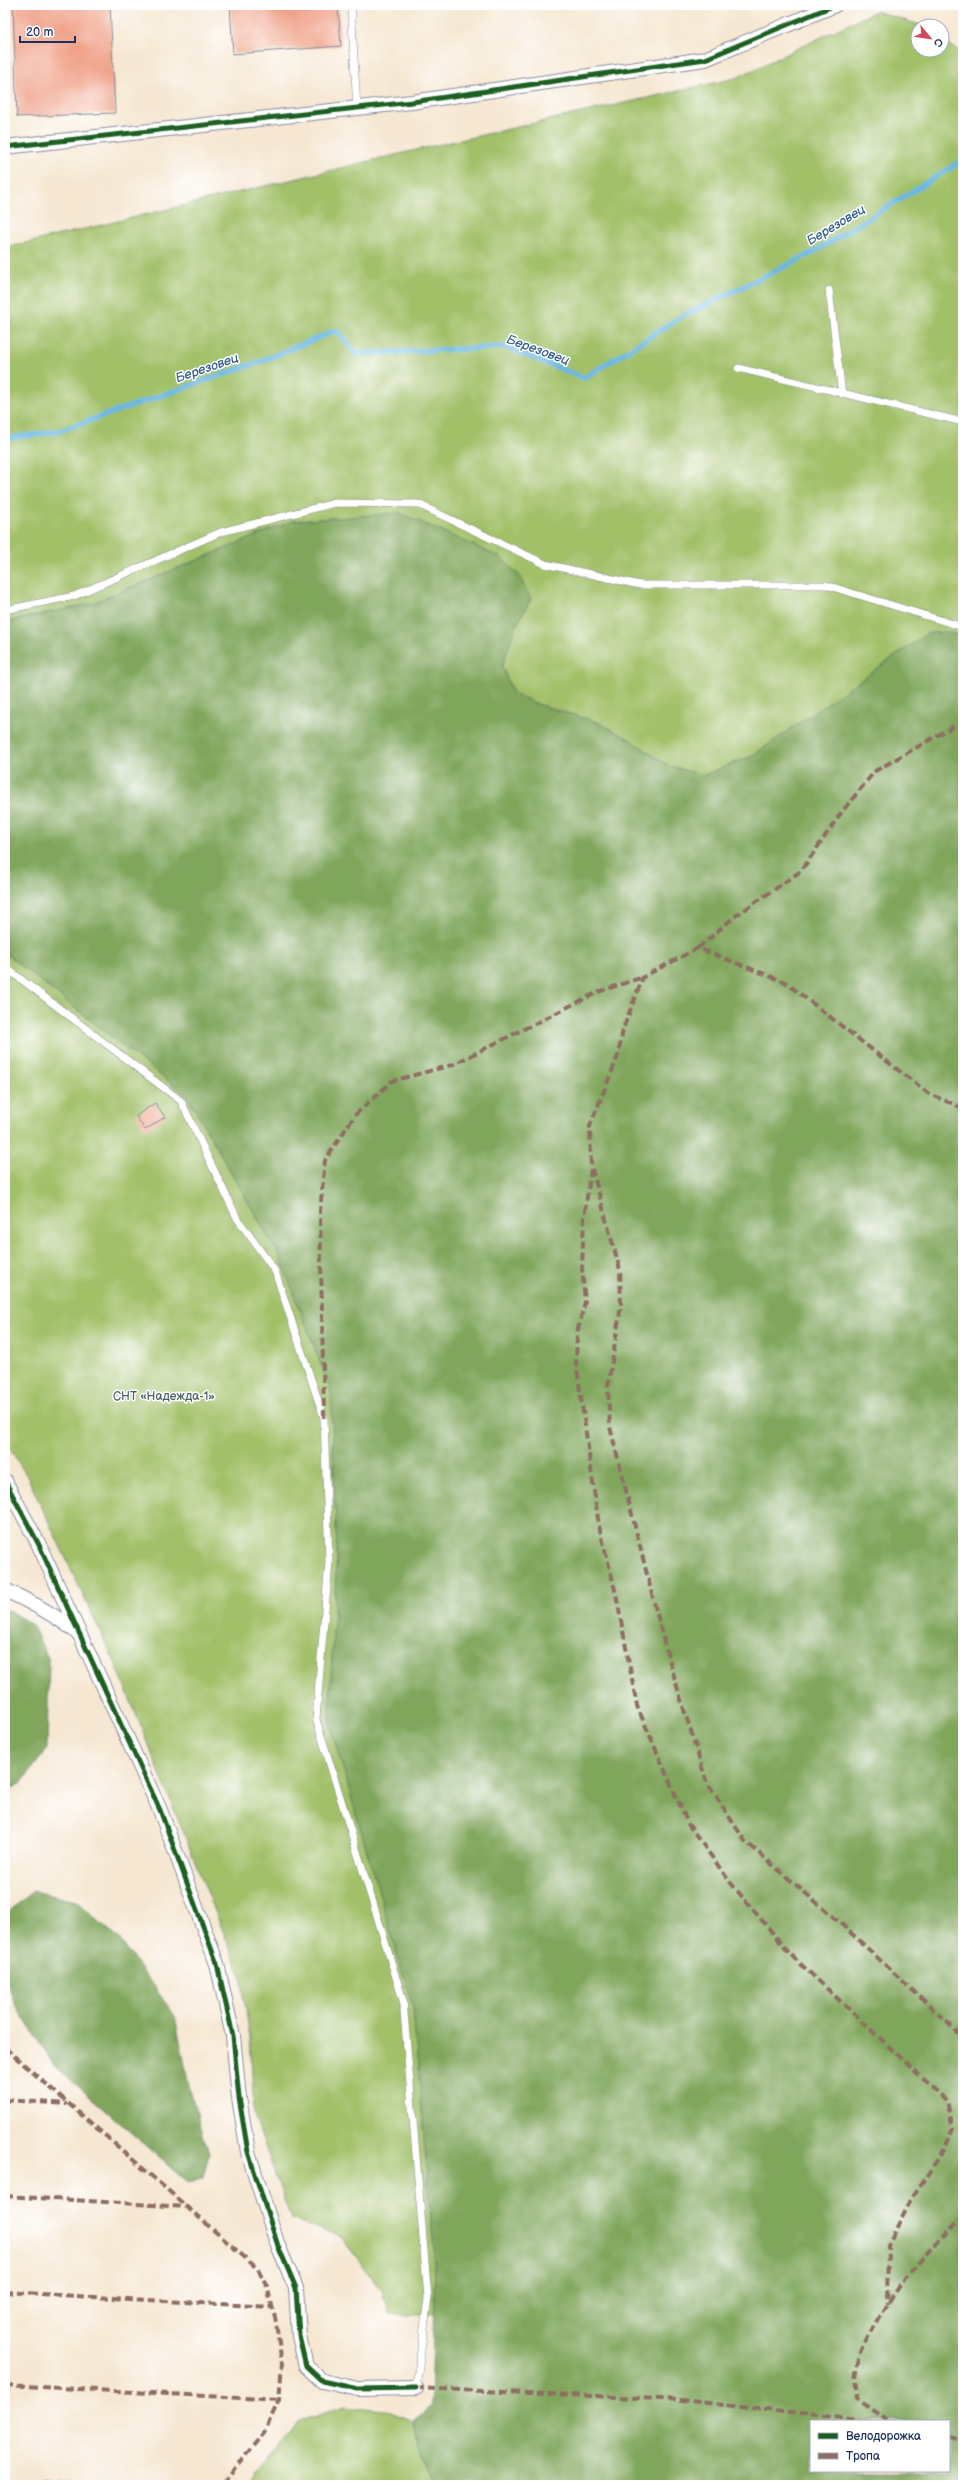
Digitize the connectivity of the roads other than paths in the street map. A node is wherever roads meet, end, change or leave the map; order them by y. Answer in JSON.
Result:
{"nodes":[{"id":1,"x":351,"y":5,"type":"edge"},
{"id":2,"x":836,"y":5,"type":"edge"},
{"id":3,"x":356,"y":108,"type":"junction"},
{"id":4,"x":5,"y":147,"type":"edge"},
{"id":5,"x":829,"y":290,"type":"dead end"},
{"id":6,"x":738,"y":368,"type":"dead end"},
{"id":7,"x":842,"y":394,"type":"junction"},
{"id":8,"x":963,"y":422,"type":"edge"},
{"id":9,"x":5,"y":610,"type":"edge"},
{"id":10,"x":963,"y":627,"type":"edge"},
{"id":11,"x":5,"y":967,"type":"edge"},
{"id":12,"x":5,"y":1481,"type":"edge"},
{"id":13,"x":5,"y":1590,"type":"edge"},
{"id":14,"x":78,"y":1634,"type":"junction"},
{"id":15,"x":416,"y":2388,"type":"joint"}],
"edges":[{"from":1,"to":3,"type":"lane"},
{"from":2,"to":3,"type":"street"},
{"from":3,"to":4,"type":"street"},
{"from":5,"to":7,"type":"lane"},
{"from":6,"to":7,"type":"lane"},
{"from":7,"to":8,"type":"lane"},
{"from":9,"to":10,"type":"lane"},
{"from":11,"to":15,"type":"lane"},
{"from":12,"to":14,"type":"street"},
{"from":13,"to":14,"type":"street"},
{"from":14,"to":15,"type":"street"}]}
